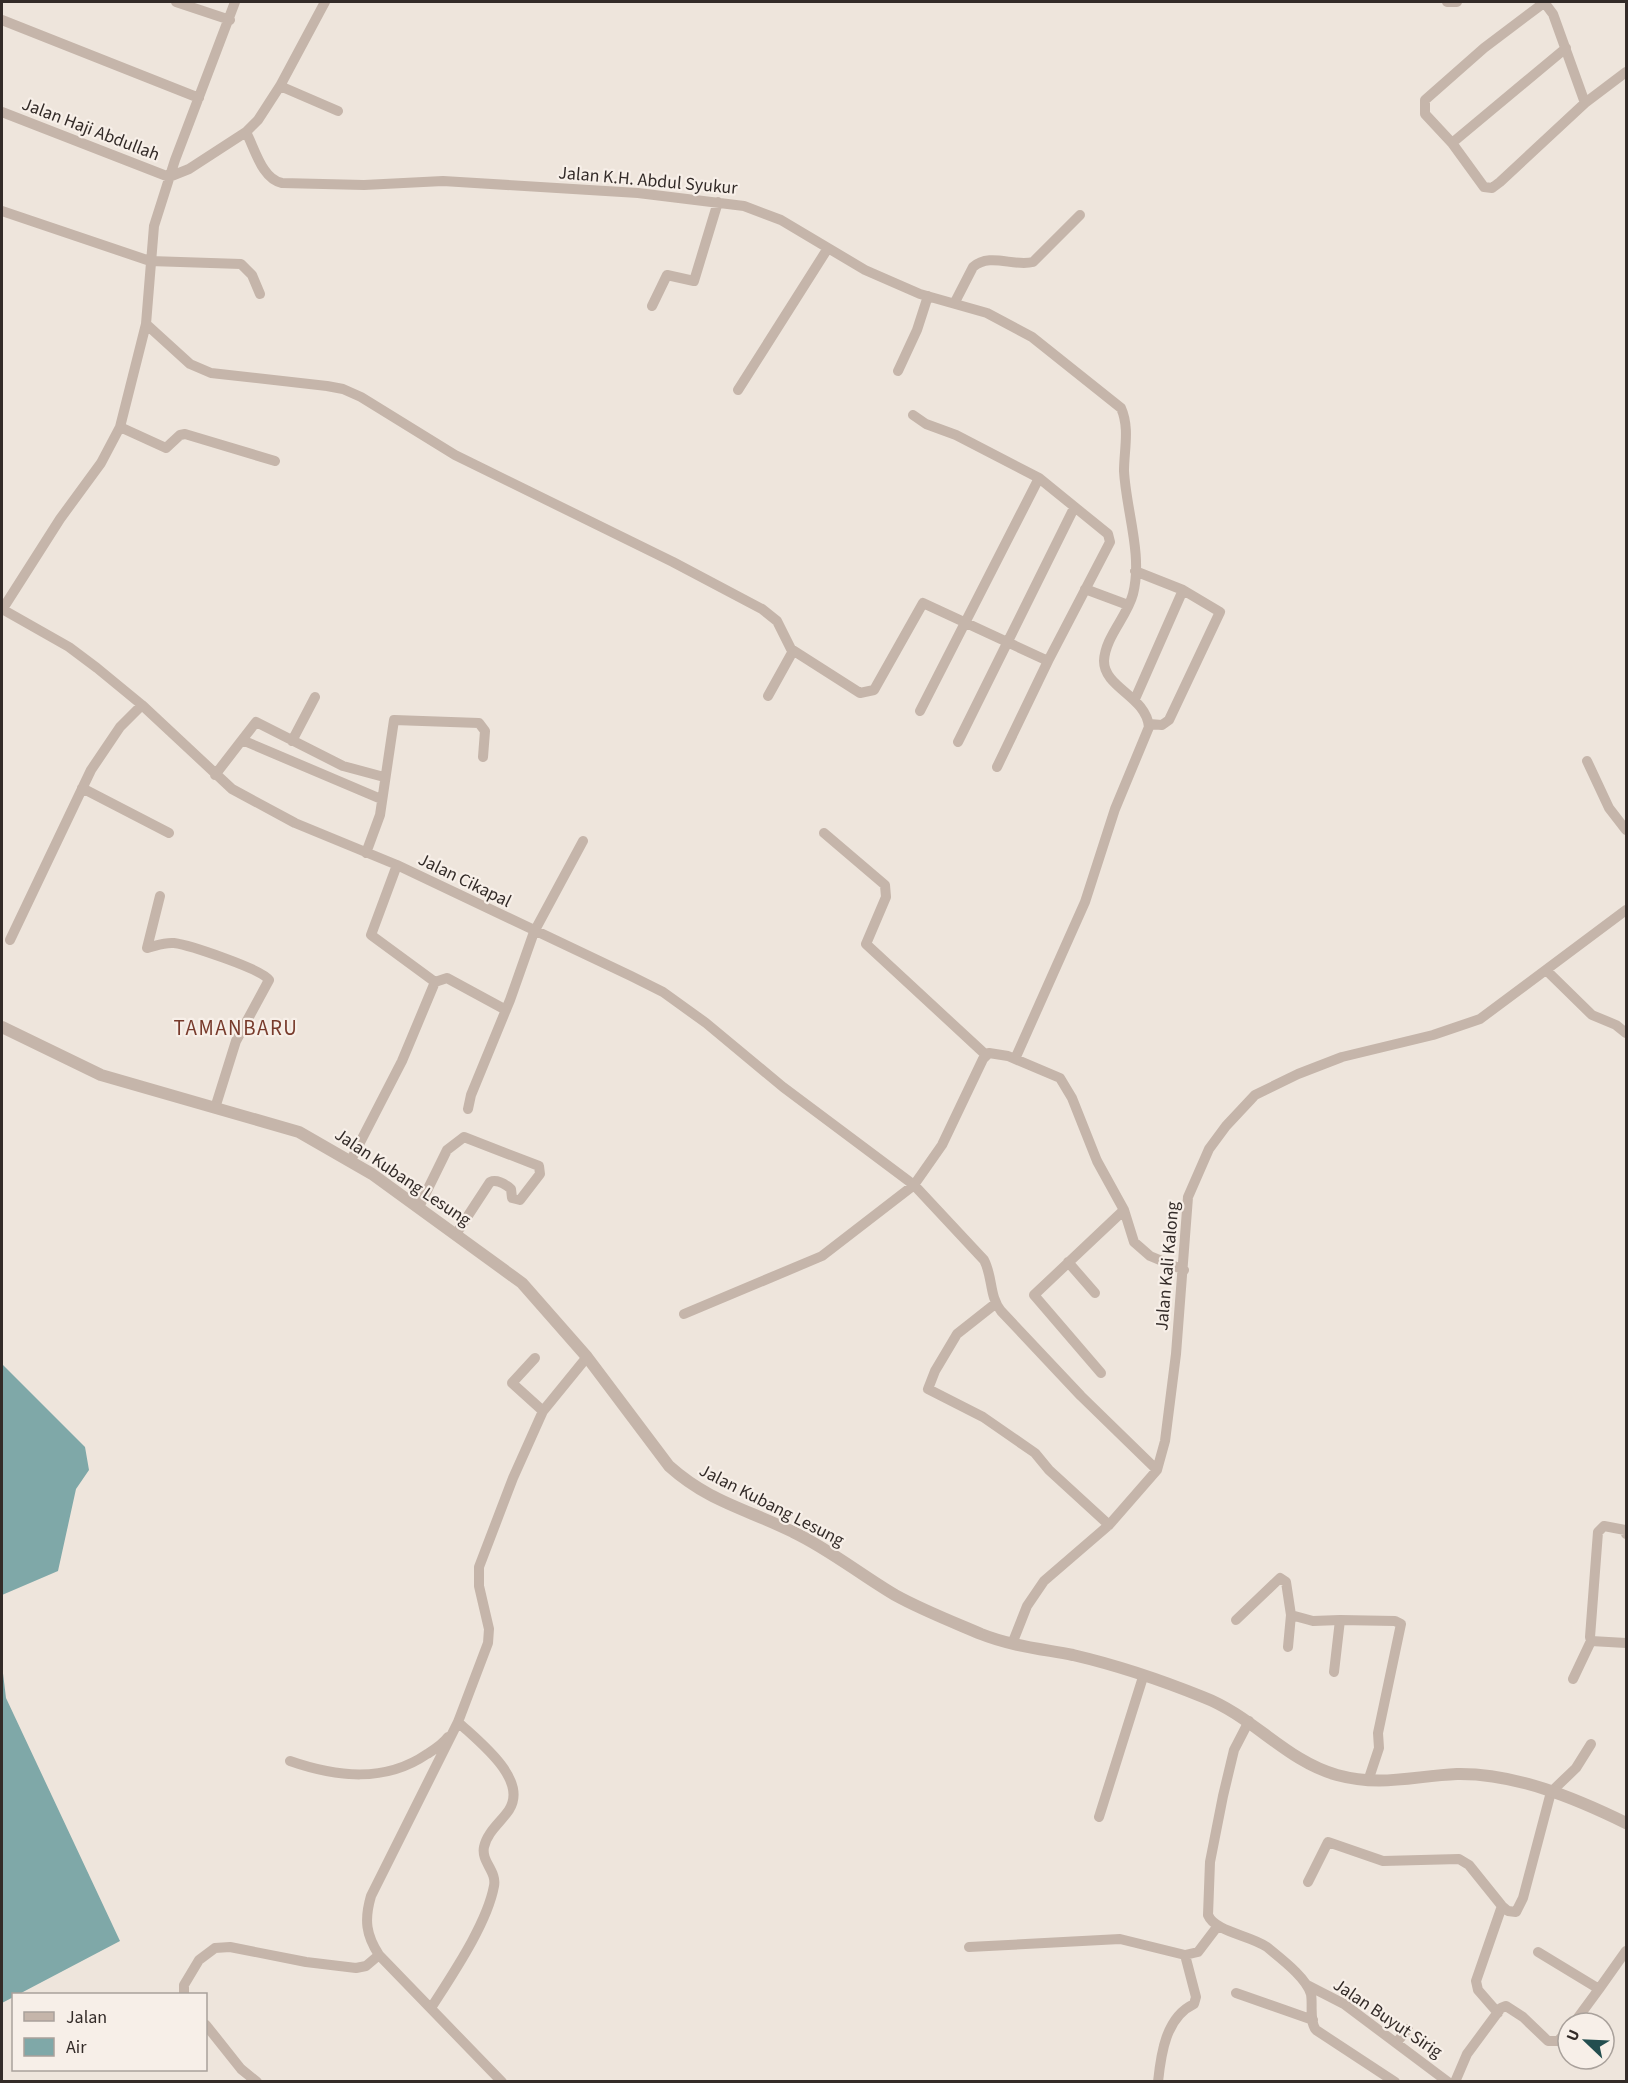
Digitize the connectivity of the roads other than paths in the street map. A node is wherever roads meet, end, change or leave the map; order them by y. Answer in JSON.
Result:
{"nodes":[{"id":1,"x":176,"y":2,"type":"edge"},
{"id":2,"x":236,"y":2,"type":"edge"},
{"id":3,"x":325,"y":2,"type":"edge"},
{"id":4,"x":1447,"y":2,"type":"edge"},
{"id":5,"x":1457,"y":2,"type":"edge"},
{"id":6,"x":1544,"y":2,"type":"edge"},
{"id":7,"x":2,"y":20,"type":"edge"},
{"id":8,"x":230,"y":20,"type":"junction"},
{"id":9,"x":1566,"y":48,"type":"junction"},
{"id":10,"x":1626,"y":72,"type":"edge"},
{"id":11,"x":280,"y":86,"type":"junction"},
{"id":12,"x":200,"y":98,"type":"junction"},
{"id":13,"x":1585,"y":103,"type":"junction"},
{"id":14,"x":338,"y":111,"type":"dead end"},
{"id":15,"x":2,"y":112,"type":"edge"},
{"id":16,"x":246,"y":132,"type":"junction"},
{"id":17,"x":1452,"y":143,"type":"junction"},
{"id":18,"x":170,"y":177,"type":"junction"},
{"id":19,"x":718,"y":202,"type":"junction"},
{"id":20,"x":2,"y":211,"type":"edge"},
{"id":21,"x":1080,"y":214,"type":"dead end"},
{"id":22,"x":828,"y":248,"type":"junction"},
{"id":23,"x":150,"y":261,"type":"junction"},
{"id":24,"x":260,"y":294,"type":"dead end"},
{"id":25,"x":928,"y":296,"type":"junction"},
{"id":26,"x":955,"y":302,"type":"junction"},
{"id":27,"x":652,"y":306,"type":"dead end"},
{"id":28,"x":146,"y":324,"type":"junction"},
{"id":29,"x":898,"y":371,"type":"dead end"},
{"id":30,"x":738,"y":390,"type":"dead end"},
{"id":31,"x":913,"y":415,"type":"dead end"},
{"id":32,"x":120,"y":427,"type":"junction"},
{"id":33,"x":275,"y":461,"type":"dead end"},
{"id":34,"x":1039,"y":478,"type":"junction"},
{"id":35,"x":1074,"y":508,"type":"junction"},
{"id":36,"x":1135,"y":571,"type":"junction"},
{"id":37,"x":1085,"y":589,"type":"junction"},
{"id":38,"x":1184,"y":590,"type":"junction"},
{"id":39,"x":1128,"y":605,"type":"junction"},
{"id":40,"x":2,"y":610,"type":"edge"},
{"id":41,"x":965,"y":620,"type":"junction"},
{"id":42,"x":1007,"y":641,"type":"junction"},
{"id":43,"x":793,"y":651,"type":"junction"},
{"id":44,"x":1048,"y":661,"type":"junction"},
{"id":45,"x":315,"y":696,"type":"dead end"},
{"id":46,"x":768,"y":696,"type":"dead end"},
{"id":47,"x":1135,"y":699,"type":"junction"},
{"id":48,"x":142,"y":705,"type":"junction"},
{"id":49,"x":920,"y":711,"type":"dead end"},
{"id":50,"x":1149,"y":724,"type":"junction"},
{"id":51,"x":242,"y":740,"type":"junction"},
{"id":52,"x":292,"y":741,"type":"junction"},
{"id":53,"x":958,"y":742,"type":"dead end"},
{"id":54,"x":483,"y":757,"type":"dead end"},
{"id":55,"x":1587,"y":761,"type":"dead end"},
{"id":56,"x":997,"y":767,"type":"dead end"},
{"id":57,"x":215,"y":775,"type":"junction"},
{"id":58,"x":384,"y":777,"type":"junction"},
{"id":59,"x":82,"y":788,"type":"junction"},
{"id":60,"x":381,"y":799,"type":"junction"},
{"id":61,"x":1626,"y":830,"type":"edge"},
{"id":62,"x":169,"y":833,"type":"dead end"},
{"id":63,"x":824,"y":833,"type":"dead end"},
{"id":64,"x":583,"y":841,"type":"dead end"},
{"id":65,"x":366,"y":853,"type":"junction"},
{"id":66,"x":397,"y":865,"type":"junction"},
{"id":67,"x":160,"y":896,"type":"dead end"},
{"id":68,"x":1626,"y":910,"type":"edge"},
{"id":69,"x":534,"y":932,"type":"junction"},
{"id":70,"x":10,"y":940,"type":"dead end"},
{"id":71,"x":1546,"y":970,"type":"junction"},
{"id":72,"x":435,"y":982,"type":"junction"},
{"id":73,"x":506,"y":1010,"type":"junction"},
{"id":74,"x":2,"y":1027,"type":"edge"},
{"id":75,"x":1626,"y":1033,"type":"edge"},
{"id":76,"x":986,"y":1055,"type":"junction"},
{"id":77,"x":1015,"y":1059,"type":"junction"},
{"id":78,"x":215,"y":1108,"type":"junction"},
{"id":79,"x":468,"y":1109,"type":"dead end"},
{"id":80,"x":351,"y":1160,"type":"junction"},
{"id":81,"x":914,"y":1185,"type":"junction"},
{"id":82,"x":419,"y":1207,"type":"junction"},
{"id":83,"x":1124,"y":1210,"type":"junction"},
{"id":84,"x":456,"y":1234,"type":"junction"},
{"id":85,"x":1068,"y":1262,"type":"junction"},
{"id":86,"x":1184,"y":1270,"type":"junction"},
{"id":87,"x":1095,"y":1293,"type":"dead end"},
{"id":88,"x":995,"y":1304,"type":"junction"},
{"id":89,"x":684,"y":1314,"type":"dead end"},
{"id":90,"x":587,"y":1357,"type":"junction"},
{"id":91,"x":535,"y":1358,"type":"dead end"},
{"id":92,"x":1101,"y":1373,"type":"dead end"},
{"id":93,"x":543,"y":1412,"type":"junction"},
{"id":94,"x":1157,"y":1470,"type":"junction"},
{"id":95,"x":1109,"y":1525,"type":"junction"},
{"id":96,"x":1626,"y":1533,"type":"edge"},
{"id":97,"x":1291,"y":1616,"type":"junction"},
{"id":98,"x":1236,"y":1620,"type":"dead end"},
{"id":99,"x":1340,"y":1620,"type":"junction"},
{"id":100,"x":1591,"y":1641,"type":"junction"},
{"id":101,"x":1626,"y":1643,"type":"edge"},
{"id":102,"x":1012,"y":1644,"type":"junction"},
{"id":103,"x":1288,"y":1647,"type":"dead end"},
{"id":104,"x":1334,"y":1672,"type":"dead end"},
{"id":105,"x":1143,"y":1677,"type":"junction"},
{"id":106,"x":1573,"y":1679,"type":"dead end"},
{"id":107,"x":1249,"y":1721,"type":"junction"},
{"id":108,"x":458,"y":1722,"type":"junction"},
{"id":109,"x":1591,"y":1744,"type":"dead end"},
{"id":110,"x":290,"y":1761,"type":"dead end"},
{"id":111,"x":1368,"y":1781,"type":"junction"},
{"id":112,"x":1551,"y":1792,"type":"junction"},
{"id":113,"x":1099,"y":1817,"type":"dead end"},
{"id":114,"x":1626,"y":1823,"type":"edge"},
{"id":115,"x":1308,"y":1882,"type":"dead end"},
{"id":116,"x":1502,"y":1906,"type":"junction"},
{"id":117,"x":1217,"y":1927,"type":"junction"},
{"id":118,"x":969,"y":1947,"type":"dead end"},
{"id":119,"x":1626,"y":1951,"type":"edge"},
{"id":120,"x":1538,"y":1952,"type":"dead end"},
{"id":121,"x":379,"y":1955,"type":"junction"},
{"id":122,"x":1185,"y":1955,"type":"junction"},
{"id":123,"x":1307,"y":1985,"type":"junction"},
{"id":124,"x":1599,"y":1989,"type":"junction"},
{"id":125,"x":184,"y":1993,"type":"edge"},
{"id":126,"x":1236,"y":1993,"type":"dead end"},
{"id":127,"x":431,"y":2008,"type":"junction"},
{"id":128,"x":1583,"y":2011,"type":"edge"},
{"id":129,"x":1498,"y":2013,"type":"junction"},
{"id":130,"x":1313,"y":2020,"type":"junction"},
{"id":131,"x":207,"y":2026,"type":"edge"},
{"id":132,"x":1408,"y":2029,"type":"dead end"},
{"id":133,"x":1556,"y":2041,"type":"edge"},
{"id":134,"x":1396,"y":2043,"type":"junction"},
{"id":135,"x":256,"y":2082,"type":"edge"},
{"id":136,"x":502,"y":2082,"type":"edge"},
{"id":137,"x":1158,"y":2082,"type":"edge"},
{"id":138,"x":1395,"y":2082,"type":"edge"},
{"id":139,"x":1448,"y":2082,"type":"edge"},
{"id":140,"x":1455,"y":2082,"type":"edge"}],
"edges":[{"from":1,"to":8,"type":"street"},
{"from":2,"to":8,"type":"street"},
{"from":3,"to":11,"type":"street"},
{"from":4,"to":5,"type":"street"},
{"from":6,"to":9,"type":"street"},
{"from":6,"to":17,"type":"street"},
{"from":7,"to":12,"type":"street"},
{"from":8,"to":12,"type":"street"},
{"from":9,"to":13,"type":"street"},
{"from":9,"to":17,"type":"street"},
{"from":10,"to":13,"type":"street"},
{"from":11,"to":14,"type":"street"},
{"from":11,"to":16,"type":"street"},
{"from":12,"to":18,"type":"street"},
{"from":13,"to":17,"type":"street"},
{"from":15,"to":18,"type":"street","name":"Jalan Haji Abdullah"},
{"from":16,"to":18,"type":"street"},
{"from":16,"to":19,"type":"street","name":"Jalan K.H. Abdul Syukur"},
{"from":18,"to":23,"type":"street"},
{"from":19,"to":22,"type":"street","name":"Jalan K.H. Abdul Syukur"},
{"from":19,"to":27,"type":"street"},
{"from":20,"to":23,"type":"street"},
{"from":21,"to":26,"type":"street"},
{"from":22,"to":25,"type":"street","name":"Jalan K.H. Abdul Syukur"},
{"from":22,"to":30,"type":"street"},
{"from":23,"to":24,"type":"street"},
{"from":23,"to":28,"type":"street"},
{"from":25,"to":26,"type":"street","name":"Jalan K.H. Abdul Syukur"},
{"from":25,"to":29,"type":"street"},
{"from":26,"to":36,"type":"street","name":"Jalan K.H. Abdul Syukur"},
{"from":28,"to":32,"type":"street"},
{"from":28,"to":43,"type":"street"},
{"from":31,"to":34,"type":"street"},
{"from":32,"to":33,"type":"street"},
{"from":32,"to":40,"type":"street"},
{"from":34,"to":35,"type":"street"},
{"from":34,"to":41,"type":"street"},
{"from":35,"to":37,"type":"street"},
{"from":35,"to":42,"type":"street"},
{"from":36,"to":38,"type":"street"},
{"from":36,"to":39,"type":"street","name":"Jalan K.H. Abdul Syukur"},
{"from":37,"to":39,"type":"street"},
{"from":37,"to":44,"type":"street"},
{"from":38,"to":47,"type":"street"},
{"from":38,"to":50,"type":"street"},
{"from":39,"to":47,"type":"street","name":"Jalan K.H. Abdul Syukur"},
{"from":40,"to":48,"type":"street","name":"Jalan Cikapal"},
{"from":41,"to":42,"type":"street"},
{"from":41,"to":43,"type":"street"},
{"from":41,"to":49,"type":"street"},
{"from":42,"to":44,"type":"street"},
{"from":42,"to":53,"type":"street"},
{"from":43,"to":46,"type":"street"},
{"from":44,"to":56,"type":"street"},
{"from":45,"to":52,"type":"street"},
{"from":47,"to":50,"type":"street"},
{"from":48,"to":57,"type":"street","name":"Jalan Cikapal"},
{"from":48,"to":59,"type":"street"},
{"from":50,"to":77,"type":"street"},
{"from":51,"to":52,"type":"street"},
{"from":51,"to":57,"type":"street"},
{"from":51,"to":60,"type":"street"},
{"from":52,"to":58,"type":"street"},
{"from":54,"to":58,"type":"street"},
{"from":55,"to":61,"type":"street"},
{"from":57,"to":65,"type":"street","name":"Jalan Cikapal"},
{"from":58,"to":60,"type":"street"},
{"from":59,"to":62,"type":"street"},
{"from":59,"to":70,"type":"street"},
{"from":60,"to":65,"type":"street"},
{"from":63,"to":76,"type":"street"},
{"from":64,"to":69,"type":"street"},
{"from":65,"to":66,"type":"street","name":"Jalan Cikapal"},
{"from":66,"to":69,"type":"street","name":"Jalan Cikapal"},
{"from":66,"to":72,"type":"street"},
{"from":67,"to":78,"type":"street"},
{"from":68,"to":71,"type":"street","name":"Jalan Kali Kalong"},
{"from":69,"to":73,"type":"street"},
{"from":69,"to":81,"type":"street","name":"Jalan Cikapal"},
{"from":71,"to":75,"type":"street"},
{"from":71,"to":86,"type":"street","name":"Jalan Kali Kalong"},
{"from":72,"to":73,"type":"street"},
{"from":72,"to":80,"type":"street"},
{"from":73,"to":79,"type":"street"},
{"from":74,"to":78,"type":"street","name":"Jalan Kubang Lesung"},
{"from":76,"to":77,"type":"street"},
{"from":76,"to":81,"type":"street"},
{"from":77,"to":83,"type":"street"},
{"from":78,"to":80,"type":"street","name":"Jalan Kubang Lesung"},
{"from":80,"to":82,"type":"street","name":"Jalan Kubang Lesung"},
{"from":81,"to":88,"type":"street","name":"Jalan Cikapal"},
{"from":81,"to":89,"type":"street"},
{"from":82,"to":84,"type":"street","name":"Jalan Kubang Lesung"},
{"from":82,"to":84,"type":"street"},
{"from":83,"to":85,"type":"street"},
{"from":83,"to":86,"type":"street"},
{"from":84,"to":90,"type":"street","name":"Jalan Kubang Lesung"},
{"from":85,"to":87,"type":"street"},
{"from":85,"to":92,"type":"street"},
{"from":86,"to":94,"type":"street","name":"Jalan Kali Kalong"},
{"from":88,"to":94,"type":"street"},
{"from":88,"to":95,"type":"street"},
{"from":90,"to":93,"type":"street"},
{"from":90,"to":102,"type":"street","name":"Jalan Kubang Lesung"},
{"from":91,"to":93,"type":"street"},
{"from":93,"to":108,"type":"street"},
{"from":94,"to":95,"type":"street","name":"Jalan Kali Kalong"},
{"from":95,"to":102,"type":"street","name":"Jalan Kali Kalong"},
{"from":96,"to":100,"type":"street"},
{"from":97,"to":98,"type":"street"},
{"from":97,"to":99,"type":"street"},
{"from":97,"to":103,"type":"street"},
{"from":99,"to":104,"type":"street"},
{"from":99,"to":111,"type":"street"},
{"from":100,"to":101,"type":"street"},
{"from":100,"to":106,"type":"street"},
{"from":102,"to":105,"type":"street","name":"Jalan Kubang Lesung"},
{"from":105,"to":107,"type":"street","name":"Jalan Kubang Lesung"},
{"from":105,"to":113,"type":"street"},
{"from":107,"to":111,"type":"street","name":"Jalan Kubang Lesung"},
{"from":107,"to":117,"type":"street"},
{"from":108,"to":110,"type":"street"},
{"from":108,"to":121,"type":"street"},
{"from":108,"to":127,"type":"street"},
{"from":109,"to":112,"type":"street"},
{"from":111,"to":112,"type":"street","name":"Jalan Kubang Lesung"},
{"from":112,"to":114,"type":"street","name":"Jalan Kubang Lesung"},
{"from":112,"to":116,"type":"street"},
{"from":115,"to":116,"type":"street"},
{"from":116,"to":129,"type":"street"},
{"from":117,"to":122,"type":"street"},
{"from":117,"to":123,"type":"street","name":"Jalan Buyut Sirig"},
{"from":118,"to":122,"type":"street"},
{"from":119,"to":124,"type":"street"},
{"from":120,"to":124,"type":"street"},
{"from":121,"to":125,"type":"street"},
{"from":121,"to":127,"type":"street"},
{"from":122,"to":137,"type":"street"},
{"from":123,"to":130,"type":"street"},
{"from":123,"to":134,"type":"street","name":"Jalan Buyut Sirig"},
{"from":124,"to":128,"type":"street"},
{"from":126,"to":130,"type":"street"},
{"from":127,"to":136,"type":"street"},
{"from":129,"to":133,"type":"street"},
{"from":129,"to":140,"type":"street","name":"Jalan Buyut Sirig"},
{"from":130,"to":138,"type":"street"},
{"from":131,"to":135,"type":"street"},
{"from":132,"to":134,"type":"street"},
{"from":134,"to":139,"type":"street","name":"Jalan Buyut Sirig"}]}
